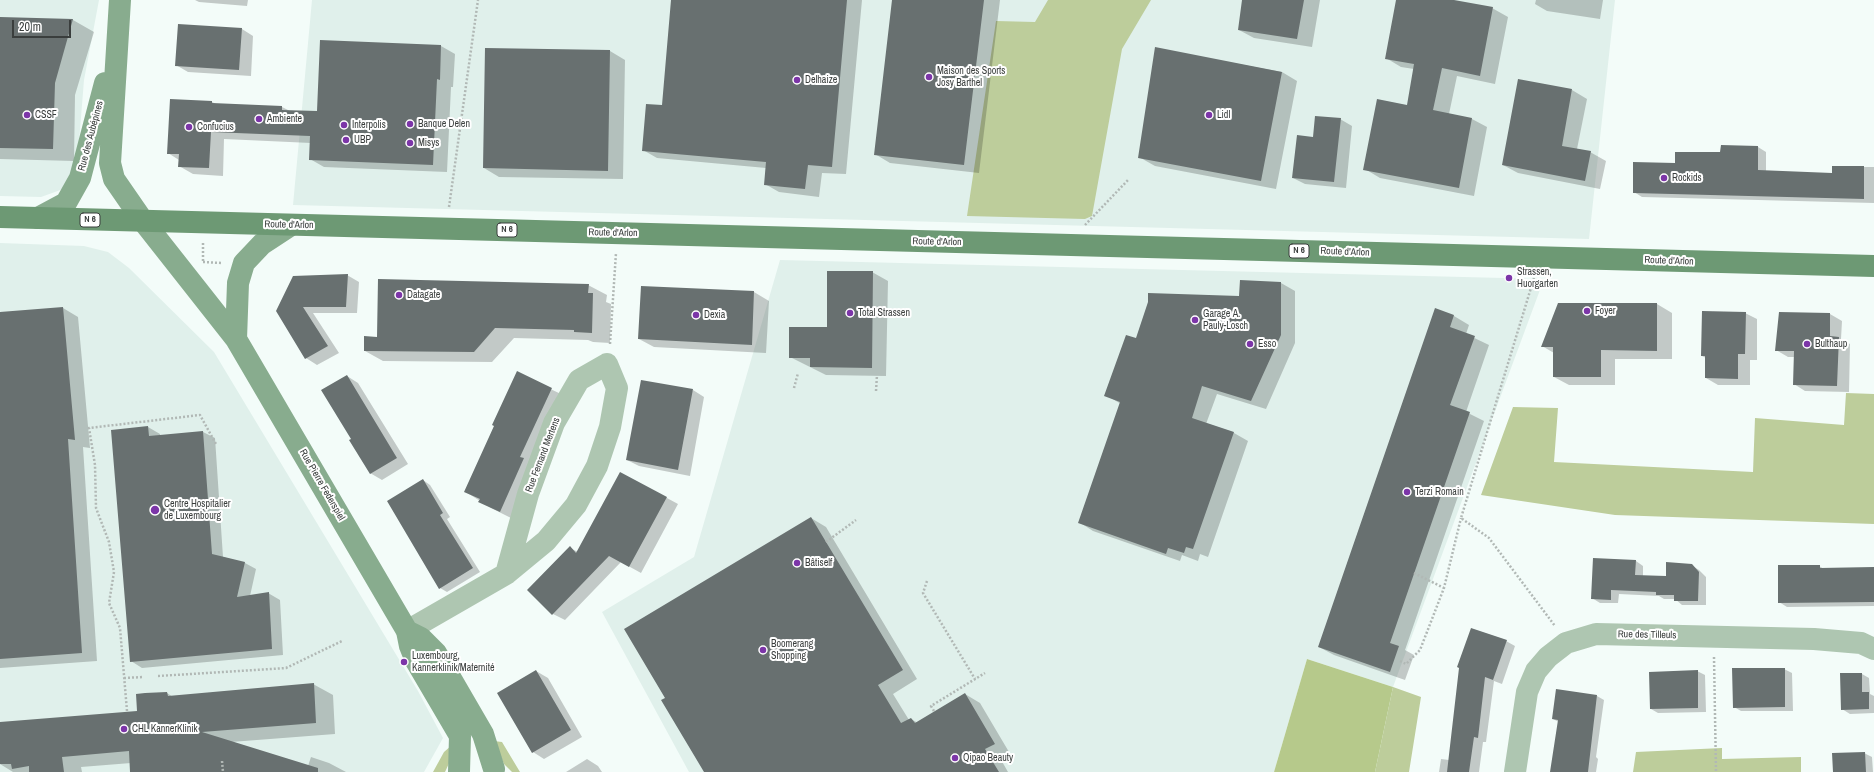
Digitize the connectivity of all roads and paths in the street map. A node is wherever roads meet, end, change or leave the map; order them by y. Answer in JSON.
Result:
{"nodes":[{"id":1,"x":120,"y":0,"type":"edge"},
{"id":2,"x":478,"y":0,"type":"edge"},
{"id":3,"x":117,"y":36,"type":"junction"},
{"id":4,"x":1129,"y":179,"type":"dead end"},
{"id":5,"x":0,"y":217,"type":"edge"},
{"id":6,"x":38,"y":218,"type":"junction"},
{"id":7,"x":143,"y":221,"type":"junction"},
{"id":8,"x":291,"y":225,"type":"junction"},
{"id":9,"x":447,"y":229,"type":"junction"},
{"id":10,"x":619,"y":233,"type":"junction"},
{"id":11,"x":1066,"y":245,"type":"junction"},
{"id":12,"x":1540,"y":257,"type":"junction"},
{"id":13,"x":175,"y":261,"type":"junction"},
{"id":14,"x":244,"y":263,"type":"junction"},
{"id":15,"x":1874,"y":266,"type":"edge"},
{"id":16,"x":236,"y":339,"type":"junction"},
{"id":17,"x":607,"y":364,"type":"junction"},
{"id":18,"x":798,"y":373,"type":"dead end"},
{"id":19,"x":877,"y":375,"type":"dead end"},
{"id":20,"x":794,"y":388,"type":"dead end"},
{"id":21,"x":876,"y":391,"type":"dead end"},
{"id":22,"x":216,"y":444,"type":"dead end"},
{"id":23,"x":1461,"y":518,"type":"junction"},
{"id":24,"x":856,"y":520,"type":"dead end"},
{"id":25,"x":826,"y":542,"type":"dead end"},
{"id":26,"x":1414,"y":573,"type":"dead end"},
{"id":27,"x":506,"y":574,"type":"junction"},
{"id":28,"x":927,"y":581,"type":"dead end"},
{"id":29,"x":1444,"y":588,"type":"junction"},
{"id":30,"x":407,"y":631,"type":"junction"},
{"id":31,"x":1714,"y":637,"type":"junction"},
{"id":32,"x":342,"y":641,"type":"dead end"},
{"id":33,"x":1566,"y":642,"type":"junction"},
{"id":34,"x":1874,"y":649,"type":"edge"},
{"id":35,"x":1400,"y":660,"type":"dead end"},
{"id":36,"x":985,"y":673,"type":"dead end"},
{"id":37,"x":158,"y":676,"type":"dead end"},
{"id":38,"x":144,"y":677,"type":"dead end"},
{"id":39,"x":124,"y":678,"type":"junction"},
{"id":40,"x":975,"y":679,"type":"junction"},
{"id":41,"x":127,"y":711,"type":"dead end"},
{"id":42,"x":934,"y":711,"type":"dead end"},
{"id":43,"x":222,"y":761,"type":"dead end"},
{"id":44,"x":496,"y":771,"type":"edge"},
{"id":45,"x":223,"y":772,"type":"edge"},
{"id":46,"x":460,"y":772,"type":"edge"},
{"id":47,"x":1515,"y":772,"type":"edge"},
{"id":48,"x":1716,"y":772,"type":"edge"}],
"edges":[{"from":1,"to":3,"type":"street","name":"Rue des Aubépines"},
{"from":2,"to":9,"type":"path"},
{"from":3,"to":6,"type":"street","name":"Rue des Aubépines"},
{"from":3,"to":7,"type":"street","name":"Rue des Aubépines"},
{"from":4,"to":11,"type":"path"},
{"from":5,"to":6,"type":"main road","name":"Route d'Arlon","number":"N 6"},
{"from":6,"to":7,"type":"main road","name":"Route d'Arlon","number":"N 6"},
{"from":7,"to":8,"type":"main road","name":"Route d'Arlon","number":"N 6"},
{"from":7,"to":13,"type":"street","name":"Rue Pierre Federspiel"},
{"from":8,"to":9,"type":"main road","name":"Route d'Arlon","number":"N 6"},
{"from":8,"to":14,"type":"street"},
{"from":9,"to":10,"type":"main road","name":"Route d'Arlon","number":"N 6"},
{"from":10,"to":11,"type":"main road","name":"Route d'Arlon","number":"N 6"},
{"from":10,"to":17,"type":"path"},
{"from":11,"to":12,"type":"main road","name":"Route d'Arlon","number":"N 6"},
{"from":12,"to":15,"type":"main road","name":"Route d'Arlon","number":"N 6"},
{"from":12,"to":23,"type":"path"},
{"from":13,"to":14,"type":"path"},
{"from":13,"to":16,"type":"street","name":"Rue Pierre Federspiel"},
{"from":14,"to":16,"type":"street"},
{"from":16,"to":30,"type":"street","name":"Rue Pierre Federspiel"},
{"from":17,"to":27,"type":"street","name":"Rue Fernand Mertens"},
{"from":17,"to":27,"type":"street"},
{"from":18,"to":20,"type":"path"},
{"from":19,"to":21,"type":"path"},
{"from":22,"to":39,"type":"path"},
{"from":23,"to":29,"type":"path"},
{"from":23,"to":33,"type":"path"},
{"from":24,"to":25,"type":"path"},
{"from":26,"to":29,"type":"path"},
{"from":27,"to":30,"type":"street"},
{"from":28,"to":40,"type":"path"},
{"from":29,"to":35,"type":"path"},
{"from":30,"to":44,"type":"street","name":"Rue Pierre Federspiel"},
{"from":30,"to":46,"type":"street","name":"Rue Pierre Federspiel"},
{"from":31,"to":33,"type":"street","name":"Rue des Tilleuls"},
{"from":31,"to":34,"type":"street","name":"Rue des Tilleuls"},
{"from":31,"to":48,"type":"path"},
{"from":32,"to":37,"type":"path"},
{"from":33,"to":47,"type":"street","name":"Rue des Tilleuls"},
{"from":36,"to":40,"type":"path"},
{"from":38,"to":39,"type":"path"},
{"from":39,"to":41,"type":"path"},
{"from":40,"to":42,"type":"path"},
{"from":43,"to":45,"type":"path"},
{"from":44,"to":46,"type":"street"}]}
